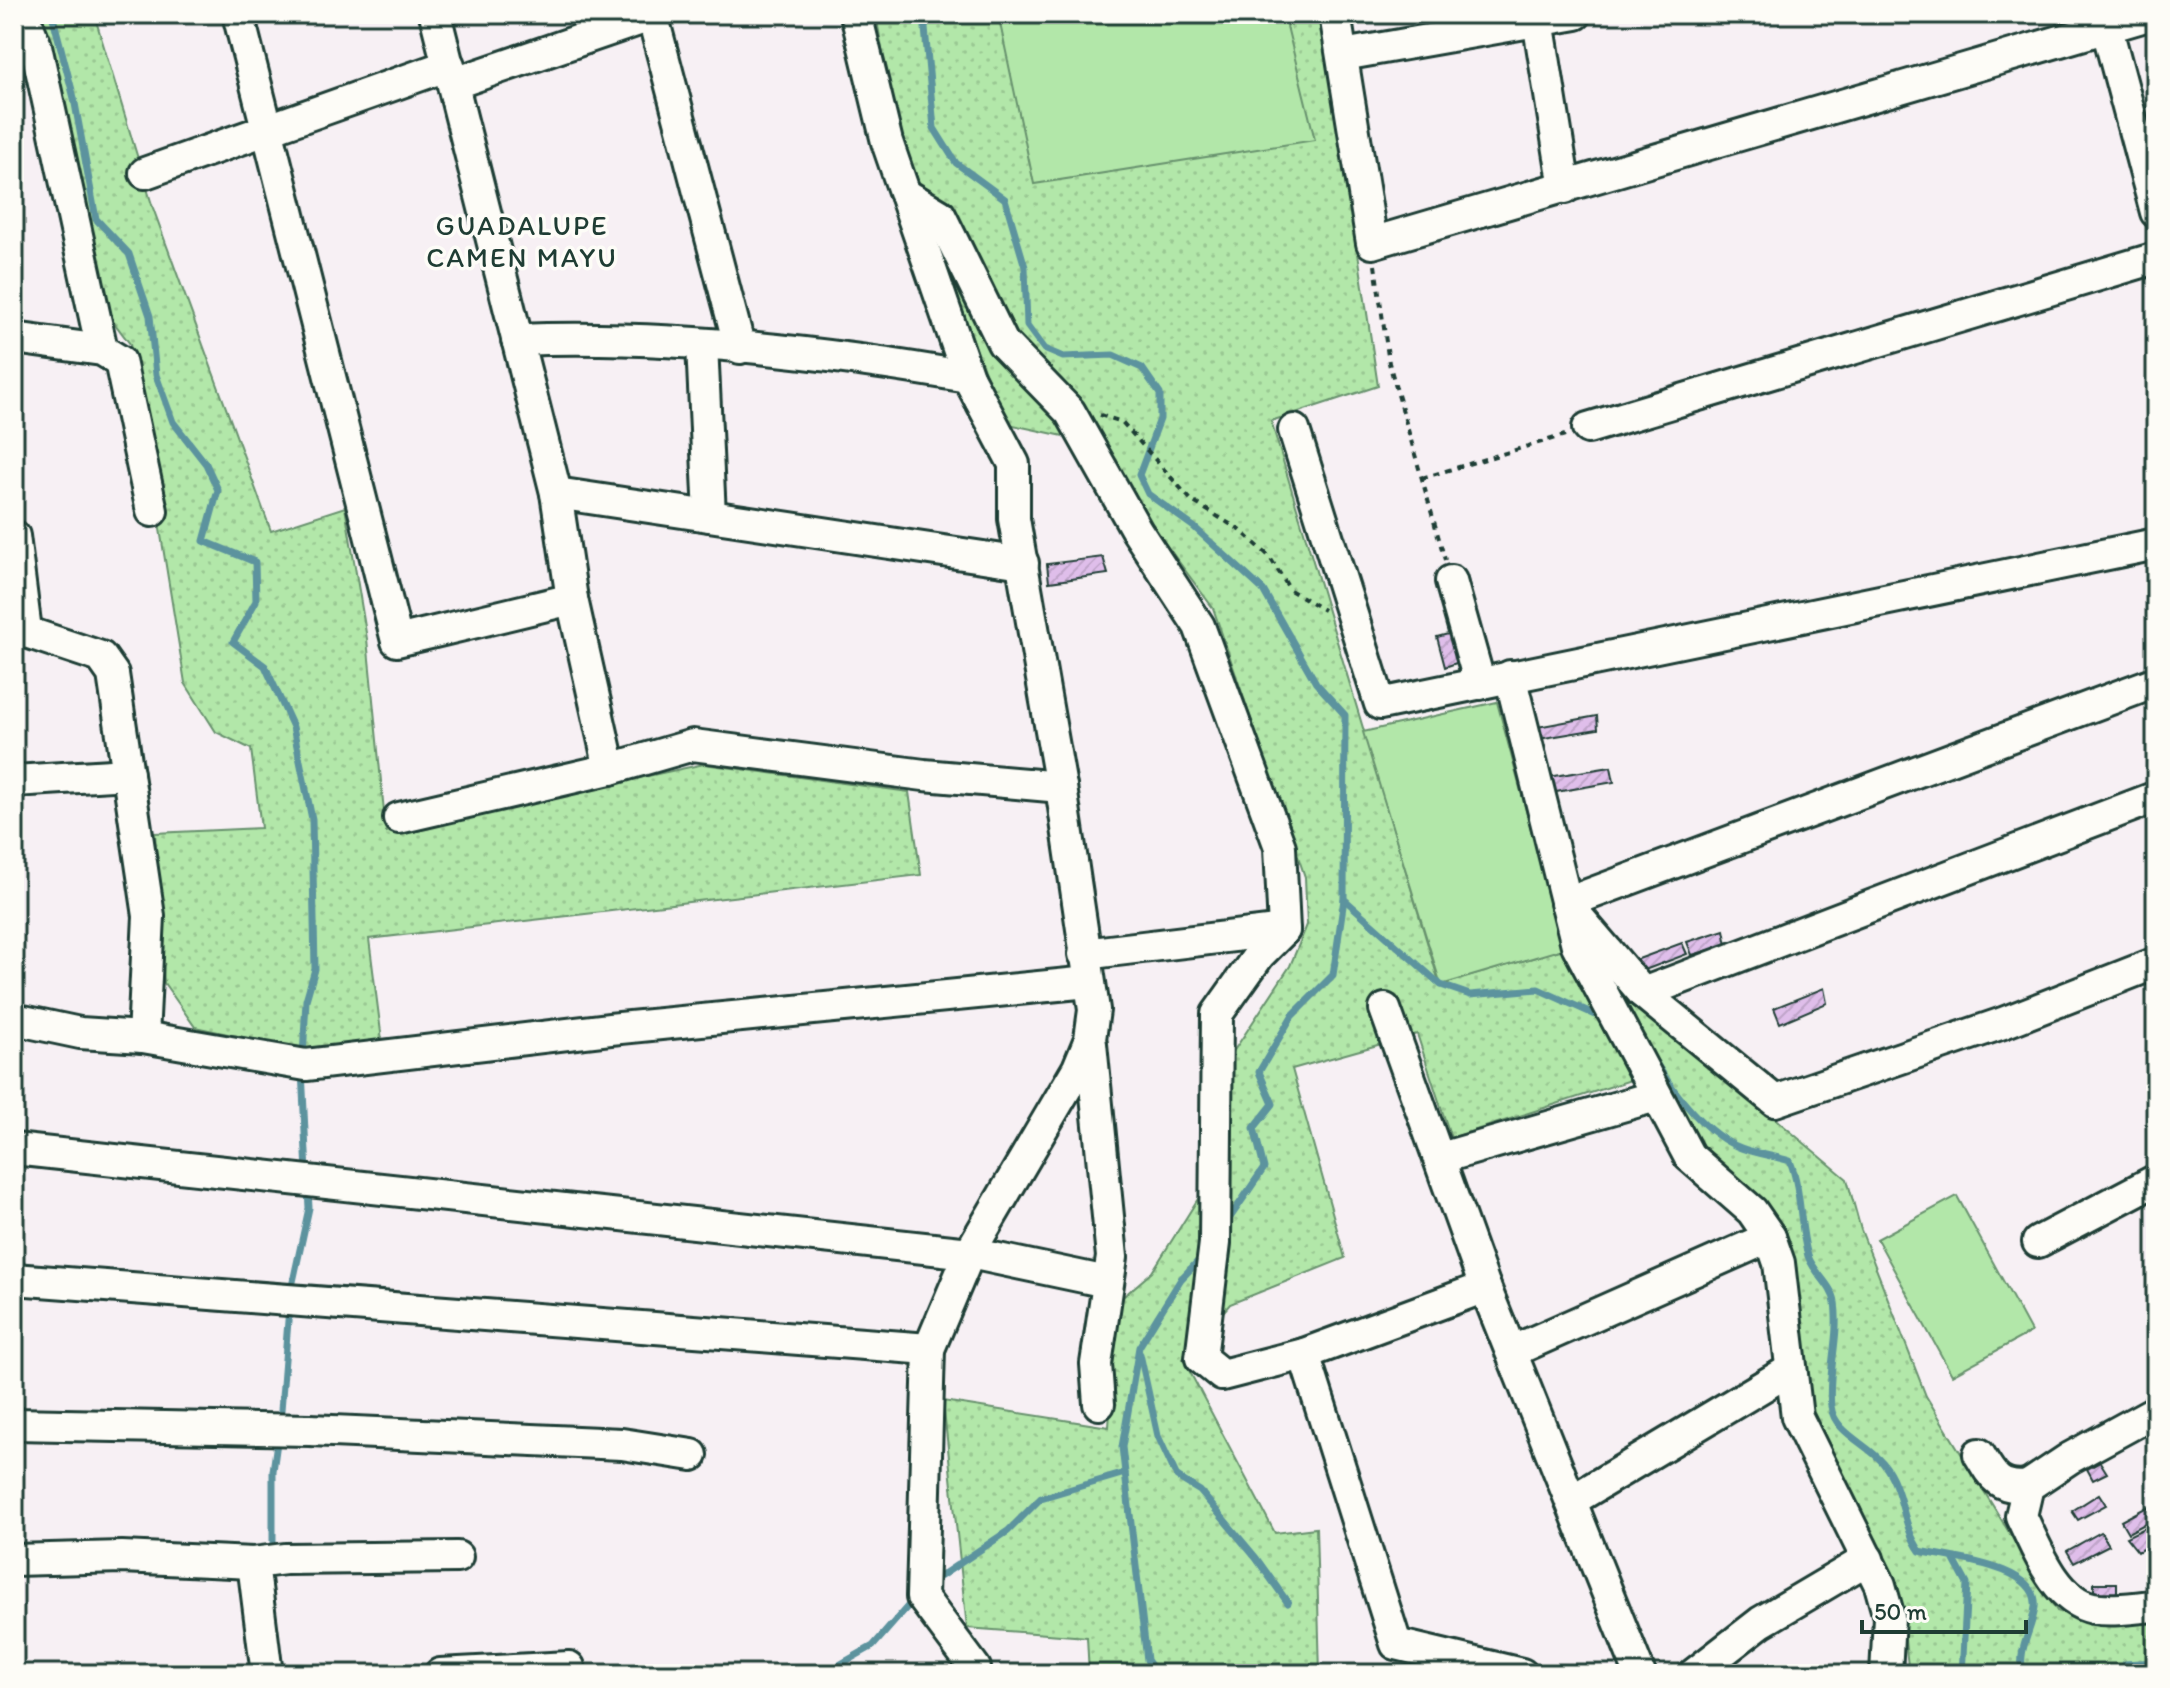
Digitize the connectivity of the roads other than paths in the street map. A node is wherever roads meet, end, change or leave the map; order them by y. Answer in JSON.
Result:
{"nodes":[{"id":1,"x":23,"y":14,"type":"edge"},
{"id":2,"x":238,"y":14,"type":"edge"},
{"id":3,"x":435,"y":14,"type":"edge"},
{"id":4,"x":653,"y":14,"type":"edge"},
{"id":5,"x":856,"y":14,"type":"edge"},
{"id":6,"x":1335,"y":14,"type":"edge"},
{"id":7,"x":1576,"y":14,"type":"edge"},
{"id":8,"x":2152,"y":14,"type":"edge"},
{"id":9,"x":1538,"y":20,"type":"junction"},
{"id":10,"x":2104,"y":20,"type":"edge"},
{"id":11,"x":1343,"y":55,"type":"junction"},
{"id":12,"x":452,"y":74,"type":"junction"},
{"id":13,"x":267,"y":129,"type":"junction"},
{"id":14,"x":145,"y":173,"type":"dead end"},
{"id":15,"x":1565,"y":188,"type":"junction"},
{"id":16,"x":905,"y":194,"type":"junction"},
{"id":17,"x":2156,"y":212,"type":"edge"},
{"id":18,"x":2156,"y":258,"type":"edge"},
{"id":19,"x":14,"y":338,"type":"edge"},
{"id":20,"x":517,"y":340,"type":"junction"},
{"id":21,"x":702,"y":344,"type":"junction"},
{"id":22,"x":740,"y":348,"type":"junction"},
{"id":23,"x":102,"y":350,"type":"junction"},
{"id":24,"x":968,"y":377,"type":"junction"},
{"id":25,"x":1588,"y":428,"type":"road end"},
{"id":26,"x":1294,"y":430,"type":"dead end"},
{"id":27,"x":556,"y":493,"type":"junction"},
{"id":28,"x":152,"y":511,"type":"dead end"},
{"id":29,"x":710,"y":516,"type":"junction"},
{"id":30,"x":14,"y":536,"type":"edge"},
{"id":31,"x":2156,"y":544,"type":"edge"},
{"id":32,"x":1023,"y":563,"type":"junction"},
{"id":33,"x":1451,"y":581,"type":"road end"},
{"id":34,"x":572,"y":599,"type":"junction"},
{"id":35,"x":20,"y":630,"type":"edge"},
{"id":36,"x":1510,"y":676,"type":"junction"},
{"id":37,"x":2156,"y":682,"type":"edge"},
{"id":38,"x":1480,"y":684,"type":"junction"},
{"id":39,"x":610,"y":769,"type":"junction"},
{"id":40,"x":128,"y":774,"type":"junction"},
{"id":41,"x":14,"y":781,"type":"edge"},
{"id":42,"x":1061,"y":787,"type":"junction"},
{"id":43,"x":2156,"y":797,"type":"edge"},
{"id":44,"x":399,"y":818,"type":"dead end"},
{"id":45,"x":1566,"y":903,"type":"junction"},
{"id":46,"x":1284,"y":930,"type":"junction"},
{"id":47,"x":2156,"y":963,"type":"edge"},
{"id":48,"x":1087,"y":968,"type":"junction"},
{"id":49,"x":1643,"y":993,"type":"junction"},
{"id":50,"x":1385,"y":1009,"type":"dead end"},
{"id":51,"x":14,"y":1019,"type":"edge"},
{"id":52,"x":143,"y":1037,"type":"junction"},
{"id":53,"x":1090,"y":1039,"type":"junction"},
{"id":54,"x":1656,"y":1096,"type":"junction"},
{"id":55,"x":14,"y":1149,"type":"edge"},
{"id":56,"x":1441,"y":1158,"type":"junction"},
{"id":57,"x":2156,"y":1180,"type":"edge"},
{"id":58,"x":1770,"y":1237,"type":"junction"},
{"id":59,"x":2038,"y":1242,"type":"dead end"},
{"id":60,"x":970,"y":1253,"type":"junction"},
{"id":61,"x":14,"y":1279,"type":"edge"},
{"id":62,"x":1107,"y":1282,"type":"junction"},
{"id":63,"x":1485,"y":1287,"type":"junction"},
{"id":64,"x":929,"y":1349,"type":"junction"},
{"id":65,"x":1513,"y":1351,"type":"junction"},
{"id":66,"x":1304,"y":1354,"type":"junction"},
{"id":67,"x":1790,"y":1370,"type":"junction"},
{"id":68,"x":1099,"y":1404,"type":"dead end"},
{"id":69,"x":2156,"y":1411,"type":"edge"},
{"id":70,"x":14,"y":1424,"type":"edge"},
{"id":71,"x":1979,"y":1454,"type":"dead end"},
{"id":72,"x":692,"y":1455,"type":"dead end"},
{"id":73,"x":2028,"y":1486,"type":"junction"},
{"id":74,"x":1571,"y":1501,"type":"junction"},
{"id":75,"x":457,"y":1557,"type":"dead end"},
{"id":76,"x":1868,"y":1559,"type":"junction"},
{"id":77,"x":14,"y":1560,"type":"edge"},
{"id":78,"x":253,"y":1563,"type":"junction"},
{"id":79,"x":2156,"y":1606,"type":"edge"},
{"id":80,"x":1458,"y":1668,"type":"edge"},
{"id":81,"x":267,"y":1674,"type":"edge"},
{"id":82,"x":440,"y":1674,"type":"edge"},
{"id":83,"x":570,"y":1674,"type":"edge"},
{"id":84,"x":975,"y":1674,"type":"edge"},
{"id":85,"x":1522,"y":1674,"type":"edge"},
{"id":86,"x":1640,"y":1674,"type":"edge"},
{"id":87,"x":1694,"y":1674,"type":"edge"},
{"id":88,"x":1886,"y":1674,"type":"edge"}],
"edges":[{"from":1,"to":23,"type":"street"},
{"from":2,"to":13,"type":"street"},
{"from":3,"to":12,"type":"street"},
{"from":4,"to":12,"type":"street"},
{"from":4,"to":22,"type":"street"},
{"from":5,"to":16,"type":"street"},
{"from":6,"to":11,"type":"street"},
{"from":7,"to":9,"type":"street"},
{"from":8,"to":10,"type":"street"},
{"from":9,"to":11,"type":"street"},
{"from":9,"to":15,"type":"street"},
{"from":10,"to":15,"type":"street"},
{"from":10,"to":17,"type":"street"},
{"from":11,"to":15,"type":"street"},
{"from":12,"to":13,"type":"street"},
{"from":12,"to":20,"type":"street"},
{"from":13,"to":14,"type":"street"},
{"from":13,"to":34,"type":"street"},
{"from":16,"to":24,"type":"street"},
{"from":16,"to":46,"type":"street"},
{"from":18,"to":25,"type":"street"},
{"from":19,"to":23,"type":"street"},
{"from":20,"to":21,"type":"street"},
{"from":20,"to":27,"type":"street"},
{"from":21,"to":22,"type":"street"},
{"from":21,"to":29,"type":"street"},
{"from":22,"to":24,"type":"street"},
{"from":23,"to":28,"type":"street"},
{"from":24,"to":32,"type":"street"},
{"from":26,"to":38,"type":"street"},
{"from":27,"to":29,"type":"street"},
{"from":27,"to":34,"type":"street"},
{"from":29,"to":32,"type":"street"},
{"from":30,"to":35,"type":"street"},
{"from":31,"to":36,"type":"street"},
{"from":32,"to":42,"type":"street"},
{"from":33,"to":38,"type":"street"},
{"from":34,"to":39,"type":"street"},
{"from":35,"to":40,"type":"street"},
{"from":36,"to":38,"type":"street"},
{"from":36,"to":45,"type":"street"},
{"from":37,"to":45,"type":"street"},
{"from":39,"to":42,"type":"street"},
{"from":39,"to":44,"type":"street"},
{"from":40,"to":41,"type":"street"},
{"from":40,"to":52,"type":"street"},
{"from":42,"to":48,"type":"street"},
{"from":43,"to":49,"type":"street"},
{"from":45,"to":49,"type":"street"},
{"from":45,"to":54,"type":"street"},
{"from":46,"to":48,"type":"street"},
{"from":46,"to":66,"type":"street"},
{"from":47,"to":49,"type":"street"},
{"from":48,"to":52,"type":"street"},
{"from":48,"to":53,"type":"street"},
{"from":50,"to":56,"type":"street"},
{"from":51,"to":52,"type":"street"},
{"from":53,"to":60,"type":"street"},
{"from":53,"to":62,"type":"street"},
{"from":54,"to":56,"type":"street"},
{"from":54,"to":58,"type":"street"},
{"from":55,"to":60,"type":"street"},
{"from":56,"to":63,"type":"street"},
{"from":57,"to":59,"type":"street"},
{"from":58,"to":65,"type":"street"},
{"from":58,"to":67,"type":"street"},
{"from":60,"to":62,"type":"street"},
{"from":60,"to":64,"type":"street"},
{"from":61,"to":64,"type":"street"},
{"from":62,"to":68,"type":"street"},
{"from":63,"to":65,"type":"street"},
{"from":63,"to":66,"type":"street"},
{"from":64,"to":84,"type":"street"},
{"from":65,"to":74,"type":"street"},
{"from":66,"to":80,"type":"street"},
{"from":67,"to":74,"type":"street"},
{"from":67,"to":76,"type":"street"},
{"from":69,"to":73,"type":"street"},
{"from":70,"to":72,"type":"street"},
{"from":71,"to":73,"type":"street"},
{"from":73,"to":79,"type":"street"},
{"from":74,"to":86,"type":"street"},
{"from":75,"to":78,"type":"street"},
{"from":76,"to":87,"type":"street"},
{"from":76,"to":88,"type":"street"},
{"from":77,"to":78,"type":"street"},
{"from":78,"to":81,"type":"street"},
{"from":80,"to":85,"type":"street"},
{"from":82,"to":83,"type":"street"}]}
